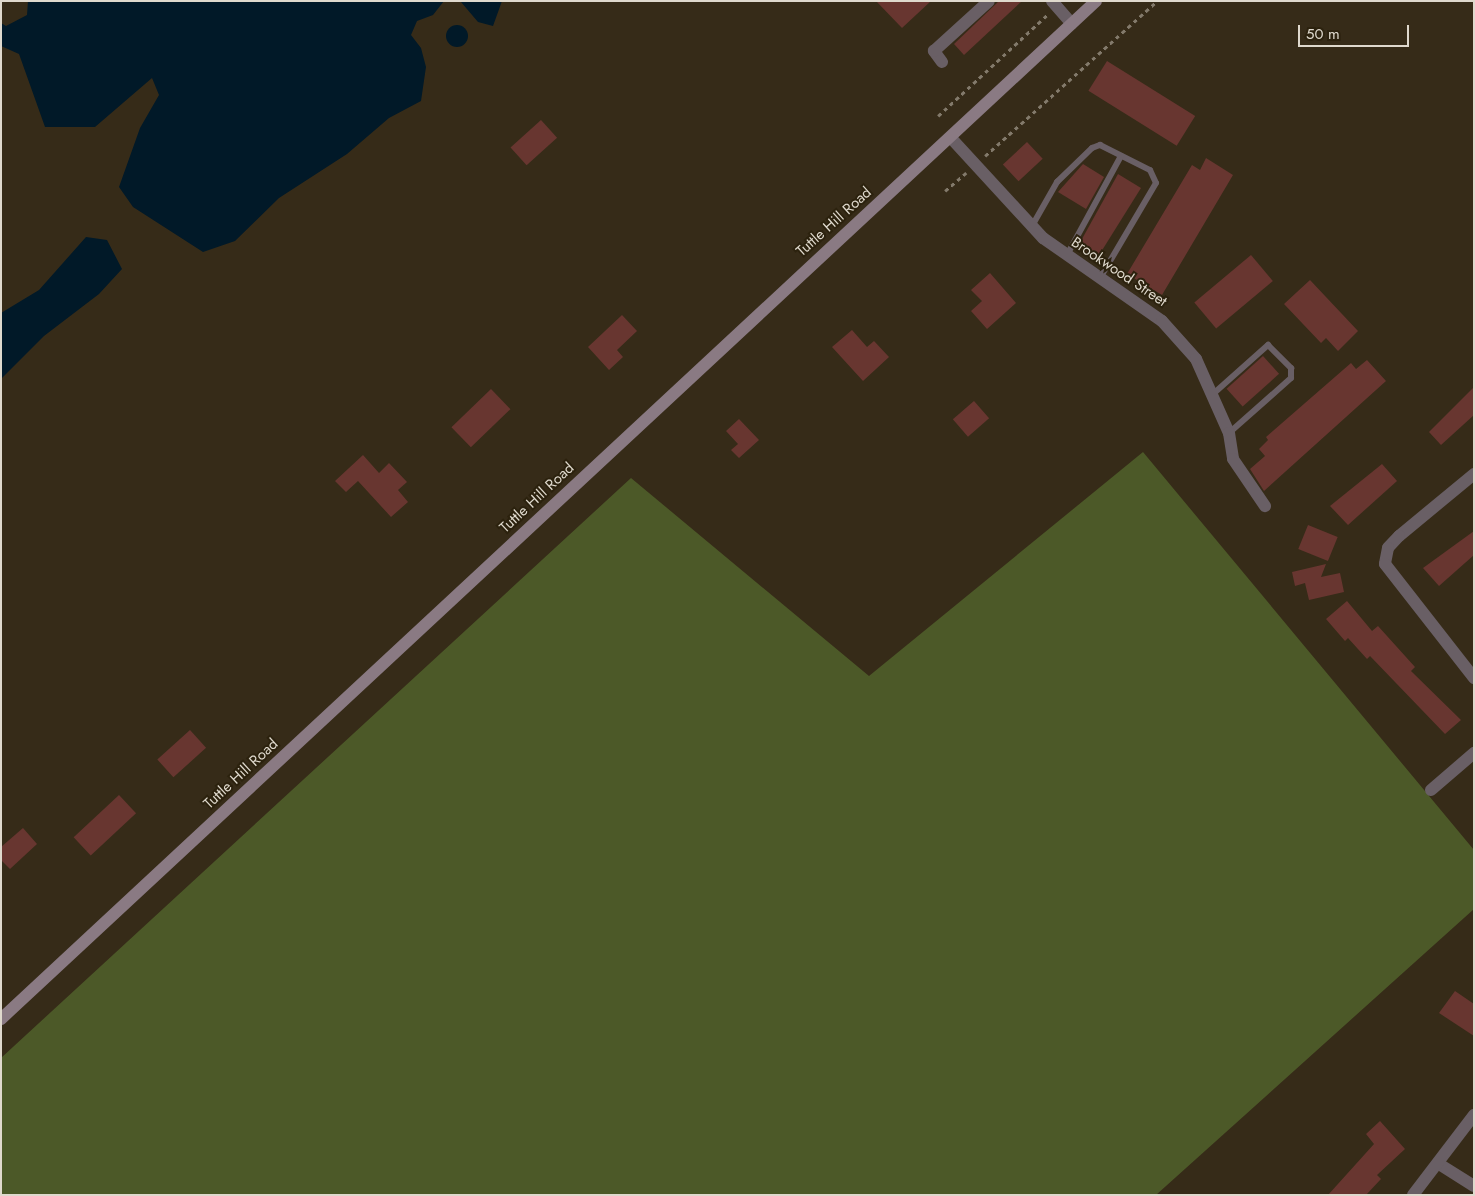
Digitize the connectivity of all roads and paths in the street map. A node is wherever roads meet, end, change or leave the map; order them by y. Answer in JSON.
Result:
{"nodes":[{"id":1,"x":988,"y":1,"type":"edge"},
{"id":2,"x":1096,"y":1,"type":"edge"},
{"id":3,"x":1157,"y":1,"type":"edge"},
{"id":4,"x":1054,"y":4,"type":"edge"},
{"id":5,"x":1072,"y":24,"type":"junction"},
{"id":6,"x":942,"y":62,"type":"dead end"},
{"id":7,"x":938,"y":116,"type":"dead end"},
{"id":8,"x":950,"y":138,"type":"junction"},
{"id":9,"x":1121,"y":156,"type":"junction"},
{"id":10,"x":976,"y":165,"type":"junction"},
{"id":11,"x":945,"y":191,"type":"dead end"},
{"id":12,"x":1031,"y":226,"type":"junction"},
{"id":13,"x":1066,"y":256,"type":"junction"},
{"id":14,"x":1100,"y":278,"type":"junction"},
{"id":15,"x":1213,"y":394,"type":"junction"},
{"id":16,"x":1229,"y":433,"type":"junction"},
{"id":17,"x":1474,"y":474,"type":"edge"},
{"id":18,"x":1264,"y":506,"type":"dead end"},
{"id":19,"x":1474,"y":678,"type":"edge"},
{"id":20,"x":1474,"y":753,"type":"edge"},
{"id":21,"x":1431,"y":790,"type":"dead end"},
{"id":22,"x":1,"y":1019,"type":"edge"},
{"id":23,"x":1474,"y":1115,"type":"edge"},
{"id":24,"x":1438,"y":1164,"type":"junction"},
{"id":25,"x":1474,"y":1186,"type":"edge"},
{"id":26,"x":1412,"y":1195,"type":"edge"}],
"edges":[{"from":1,"to":6,"type":"street"},
{"from":2,"to":5,"type":"main road","name":"Tuttle Hill Road"},
{"from":3,"to":10,"type":"path"},
{"from":4,"to":5,"type":"street"},
{"from":4,"to":7,"type":"path"},
{"from":5,"to":8,"type":"main road","name":"Tuttle Hill Road"},
{"from":8,"to":10,"type":"street","name":"Brookwood Street"},
{"from":8,"to":22,"type":"main road","name":"Tuttle Hill Road"},
{"from":9,"to":12,"type":"lane"},
{"from":9,"to":13,"type":"lane"},
{"from":9,"to":14,"type":"lane"},
{"from":10,"to":11,"type":"path"},
{"from":10,"to":12,"type":"street","name":"Brookwood Street"},
{"from":12,"to":13,"type":"street","name":"Brookwood Street"},
{"from":13,"to":14,"type":"street","name":"Brookwood Street"},
{"from":14,"to":15,"type":"street","name":"Brookwood Street"},
{"from":15,"to":16,"type":"street","name":"Brookwood Street"},
{"from":15,"to":16,"type":"lane"},
{"from":16,"to":18,"type":"street","name":"Brookwood Street"},
{"from":17,"to":19,"type":"street"},
{"from":20,"to":21,"type":"street"},
{"from":23,"to":24,"type":"street"},
{"from":24,"to":25,"type":"street"},
{"from":24,"to":26,"type":"street"}]}
